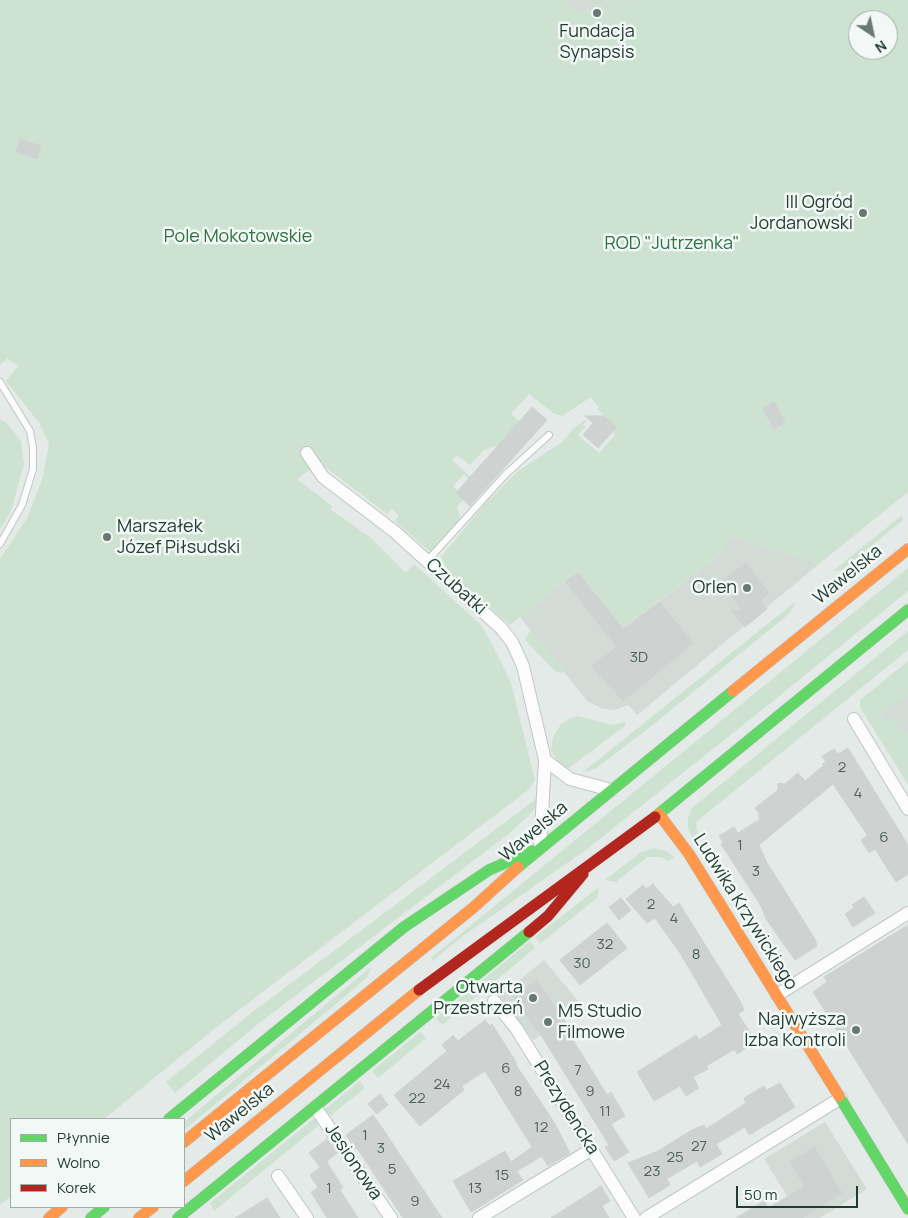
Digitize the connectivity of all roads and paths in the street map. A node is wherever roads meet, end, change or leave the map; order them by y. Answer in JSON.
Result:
{"nodes":[{"id":1,"x":0,"y":382,"type":"edge"},
{"id":2,"x":549,"y":435,"type":"dead end"},
{"id":3,"x":307,"y":453,"type":"dead end"},
{"id":4,"x":0,"y":544,"type":"edge"},
{"id":5,"x":908,"y":548,"type":"edge"},
{"id":6,"x":427,"y":561,"type":"junction"},
{"id":7,"x":908,"y":610,"type":"edge"},
{"id":8,"x":854,"y":719,"type":"dead end"},
{"id":9,"x":545,"y":760,"type":"junction"},
{"id":10,"x":612,"y":790,"type":"junction"},
{"id":11,"x":908,"y":808,"type":"edge"},
{"id":12,"x":659,"y":814,"type":"junction"},
{"id":13,"x":540,"y":848,"type":"junction"},
{"id":14,"x":589,"y":865,"type":"junction"},
{"id":15,"x":908,"y":913,"type":"edge"},
{"id":16,"x":777,"y":995,"type":"junction"},
{"id":17,"x":494,"y":1001,"type":"dead end"},
{"id":18,"x":841,"y":1098,"type":"junction"},
{"id":19,"x":314,"y":1107,"type":"junction"},
{"id":20,"x":170,"y":1118,"type":"edge"},
{"id":21,"x":185,"y":1141,"type":"edge"},
{"id":22,"x":592,"y":1150,"type":"junction"},
{"id":23,"x":278,"y":1176,"type":"dead end"},
{"id":24,"x":185,"y":1181,"type":"edge"},
{"id":25,"x":61,"y":1208,"type":"edge"},
{"id":26,"x":103,"y":1208,"type":"edge"},
{"id":27,"x":152,"y":1208,"type":"edge"},
{"id":28,"x":908,"y":1209,"type":"edge"},
{"id":29,"x":49,"y":1218,"type":"edge"},
{"id":30,"x":91,"y":1218,"type":"edge"},
{"id":31,"x":139,"y":1218,"type":"edge"},
{"id":32,"x":178,"y":1218,"type":"edge"},
{"id":33,"x":307,"y":1218,"type":"edge"},
{"id":34,"x":391,"y":1218,"type":"edge"},
{"id":35,"x":478,"y":1218,"type":"edge"},
{"id":36,"x":634,"y":1218,"type":"edge"},
{"id":37,"x":646,"y":1218,"type":"edge"}],
"edges":[{"from":1,"to":4,"type":"lane"},
{"from":2,"to":6,"type":"lane"},
{"from":3,"to":6,"type":"street","name":"Czubatki"},
{"from":5,"to":10,"type":"main road","name":"Wawelska"},
{"from":6,"to":9,"type":"street","name":"Czubatki"},
{"from":7,"to":12,"type":"main road","name":"Wawelska"},
{"from":8,"to":11,"type":"street"},
{"from":9,"to":10,"type":"street"},
{"from":9,"to":13,"type":"street","name":"Czubatki"},
{"from":10,"to":13,"type":"main road","name":"Wawelska"},
{"from":12,"to":14,"type":"main road","name":"Wawelska"},
{"from":12,"to":16,"type":"main road","name":"Ludwika Krzywickiego"},
{"from":13,"to":20,"type":"main road"},
{"from":13,"to":21,"type":"main road","name":"Wawelska"},
{"from":14,"to":19,"type":"main road"},
{"from":14,"to":24,"type":"main road","name":"Wawelska"},
{"from":15,"to":16,"type":"street"},
{"from":16,"to":18,"type":"main road","name":"Ludwika Krzywickiego"},
{"from":17,"to":22,"type":"street","name":"Prezydencka"},
{"from":18,"to":28,"type":"main road","name":"Ludwika Krzywickiego"},
{"from":18,"to":37,"type":"street"},
{"from":19,"to":32,"type":"main road"},
{"from":19,"to":34,"type":"street","name":"Jesionowa"},
{"from":22,"to":35,"type":"street"},
{"from":22,"to":36,"type":"street","name":"Prezydencka"},
{"from":23,"to":33,"type":"street"},
{"from":25,"to":29,"type":"main road"},
{"from":26,"to":30,"type":"main road"},
{"from":27,"to":31,"type":"main road"}]}
